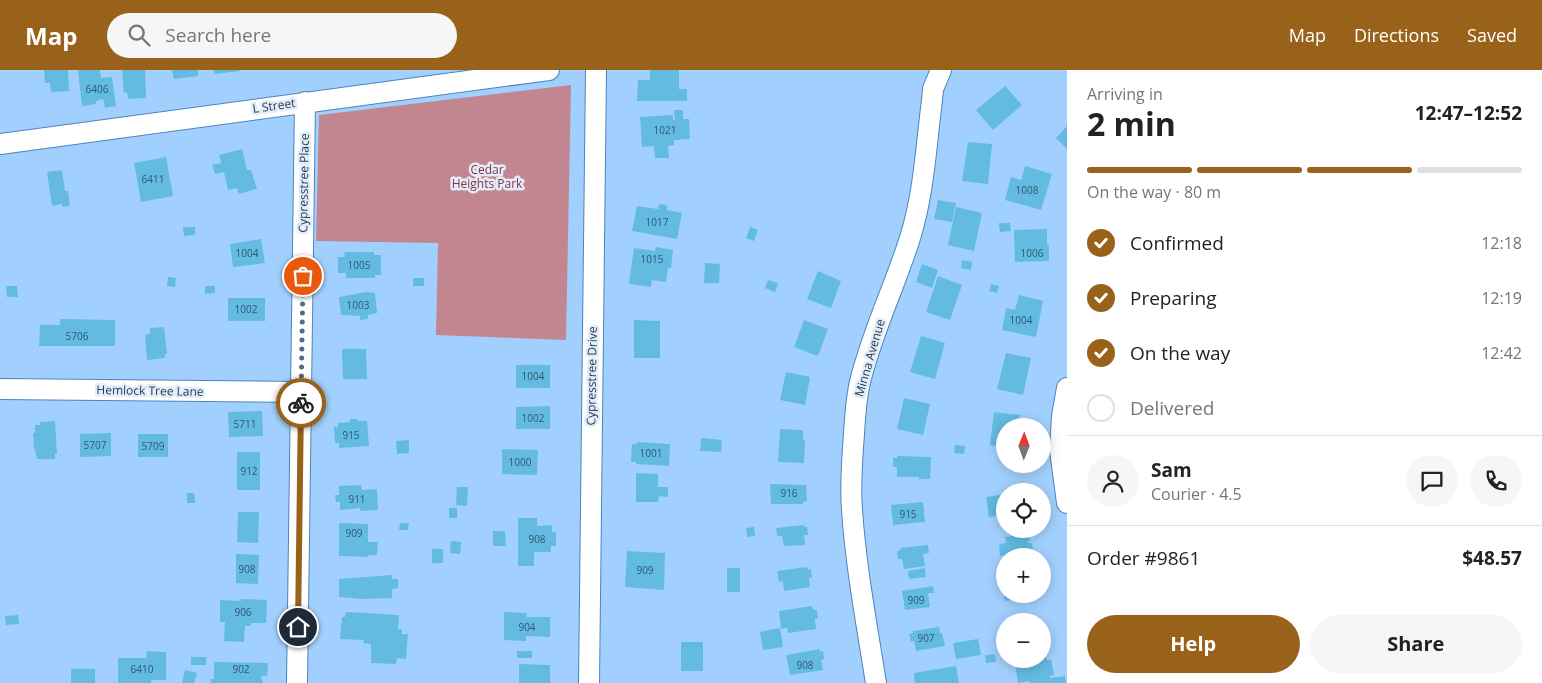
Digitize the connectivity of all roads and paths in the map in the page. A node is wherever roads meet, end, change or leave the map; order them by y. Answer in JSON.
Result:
{"nodes":[{"id":1,"x":549,"y":70,"type":"edge"},
{"id":2,"x":596,"y":70,"type":"edge"},
{"id":3,"x":941,"y":70,"type":"edge"},
{"id":4,"x":305,"y":102,"type":"junction"},
{"id":5,"x":0,"y":144,"type":"edge"},
{"id":6,"x":1067,"y":388,"type":"edge"},
{"id":7,"x":0,"y":389,"type":"edge"},
{"id":8,"x":301,"y":392,"type":"junction"},
{"id":9,"x":1067,"y":504,"type":"edge"},
{"id":10,"x":297,"y":683,"type":"edge"},
{"id":11,"x":590,"y":683,"type":"edge"},
{"id":12,"x":876,"y":683,"type":"edge"}],
"edges":[{"from":1,"to":4,"type":"street","name":"L Street"},
{"from":2,"to":11,"type":"street","name":"Cypresstree Drive"},
{"from":3,"to":12,"type":"street","name":"Minna Avenue"},
{"from":4,"to":5,"type":"street","name":"L Street"},
{"from":4,"to":8,"type":"street","name":"Cypresstree Place"},
{"from":6,"to":9,"type":"street"},
{"from":7,"to":8,"type":"street","name":"Hemlock Tree Lane"},
{"from":8,"to":10,"type":"street","name":"Cypresstree Place"}]}
